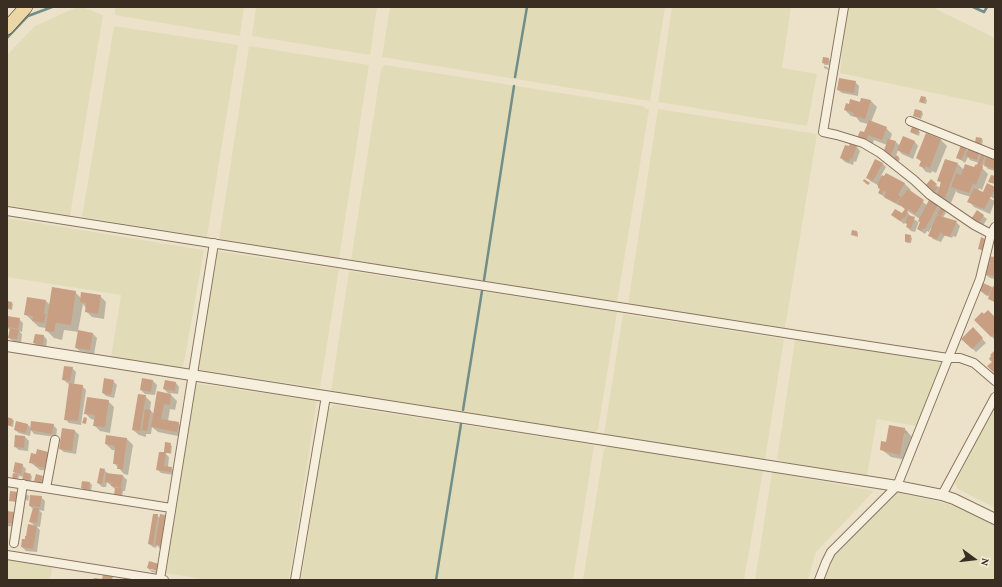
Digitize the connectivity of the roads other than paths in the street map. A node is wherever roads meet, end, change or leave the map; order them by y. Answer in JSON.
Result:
{"nodes":[{"id":1,"x":844,"y":7,"type":"edge"},
{"id":2,"x":24,"y":8,"type":"edge"},
{"id":3,"x":7,"y":28,"type":"edge"},
{"id":4,"x":910,"y":121,"type":"dead end"},
{"id":5,"x":995,"y":155,"type":"edge"},
{"id":6,"x":7,"y":211,"type":"edge"},
{"id":7,"x":994,"y":231,"type":"edge"},
{"id":8,"x":214,"y":243,"type":"junction"},
{"id":9,"x":7,"y":346,"type":"edge"},
{"id":10,"x":948,"y":358,"type":"junction"},
{"id":11,"x":193,"y":375,"type":"junction"},
{"id":12,"x":995,"y":381,"type":"edge"},
{"id":13,"x":326,"y":396,"type":"junction"},
{"id":14,"x":995,"y":397,"type":"edge"},
{"id":15,"x":55,"y":440,"type":"dead end"},
{"id":16,"x":7,"y":482,"type":"edge"},
{"id":17,"x":23,"y":484,"type":"junction"},
{"id":18,"x":897,"y":486,"type":"junction"},
{"id":19,"x":46,"y":488,"type":"junction"},
{"id":20,"x":942,"y":495,"type":"junction"},
{"id":21,"x":171,"y":508,"type":"junction"},
{"id":22,"x":995,"y":519,"type":"edge"},
{"id":23,"x":14,"y":543,"type":"dead end"},
{"id":24,"x":7,"y":555,"type":"edge"},
{"id":25,"x":162,"y":580,"type":"edge"},
{"id":26,"x":295,"y":580,"type":"edge"},
{"id":27,"x":819,"y":580,"type":"edge"}],
"edges":[{"from":1,"to":7,"type":"street"},
{"from":2,"to":3,"type":"main road"},
{"from":4,"to":5,"type":"street"},
{"from":6,"to":8,"type":"street"},
{"from":7,"to":10,"type":"street"},
{"from":8,"to":10,"type":"street"},
{"from":8,"to":11,"type":"street"},
{"from":9,"to":11,"type":"street"},
{"from":10,"to":12,"type":"street"},
{"from":10,"to":18,"type":"street"},
{"from":11,"to":13,"type":"street"},
{"from":11,"to":21,"type":"street"},
{"from":13,"to":18,"type":"street"},
{"from":13,"to":26,"type":"street"},
{"from":14,"to":20,"type":"street"},
{"from":15,"to":19,"type":"street"},
{"from":16,"to":17,"type":"street"},
{"from":17,"to":19,"type":"street"},
{"from":17,"to":23,"type":"street"},
{"from":18,"to":20,"type":"street"},
{"from":18,"to":27,"type":"street"},
{"from":19,"to":21,"type":"street"},
{"from":20,"to":22,"type":"street"},
{"from":21,"to":25,"type":"street"},
{"from":24,"to":25,"type":"street"}]}
